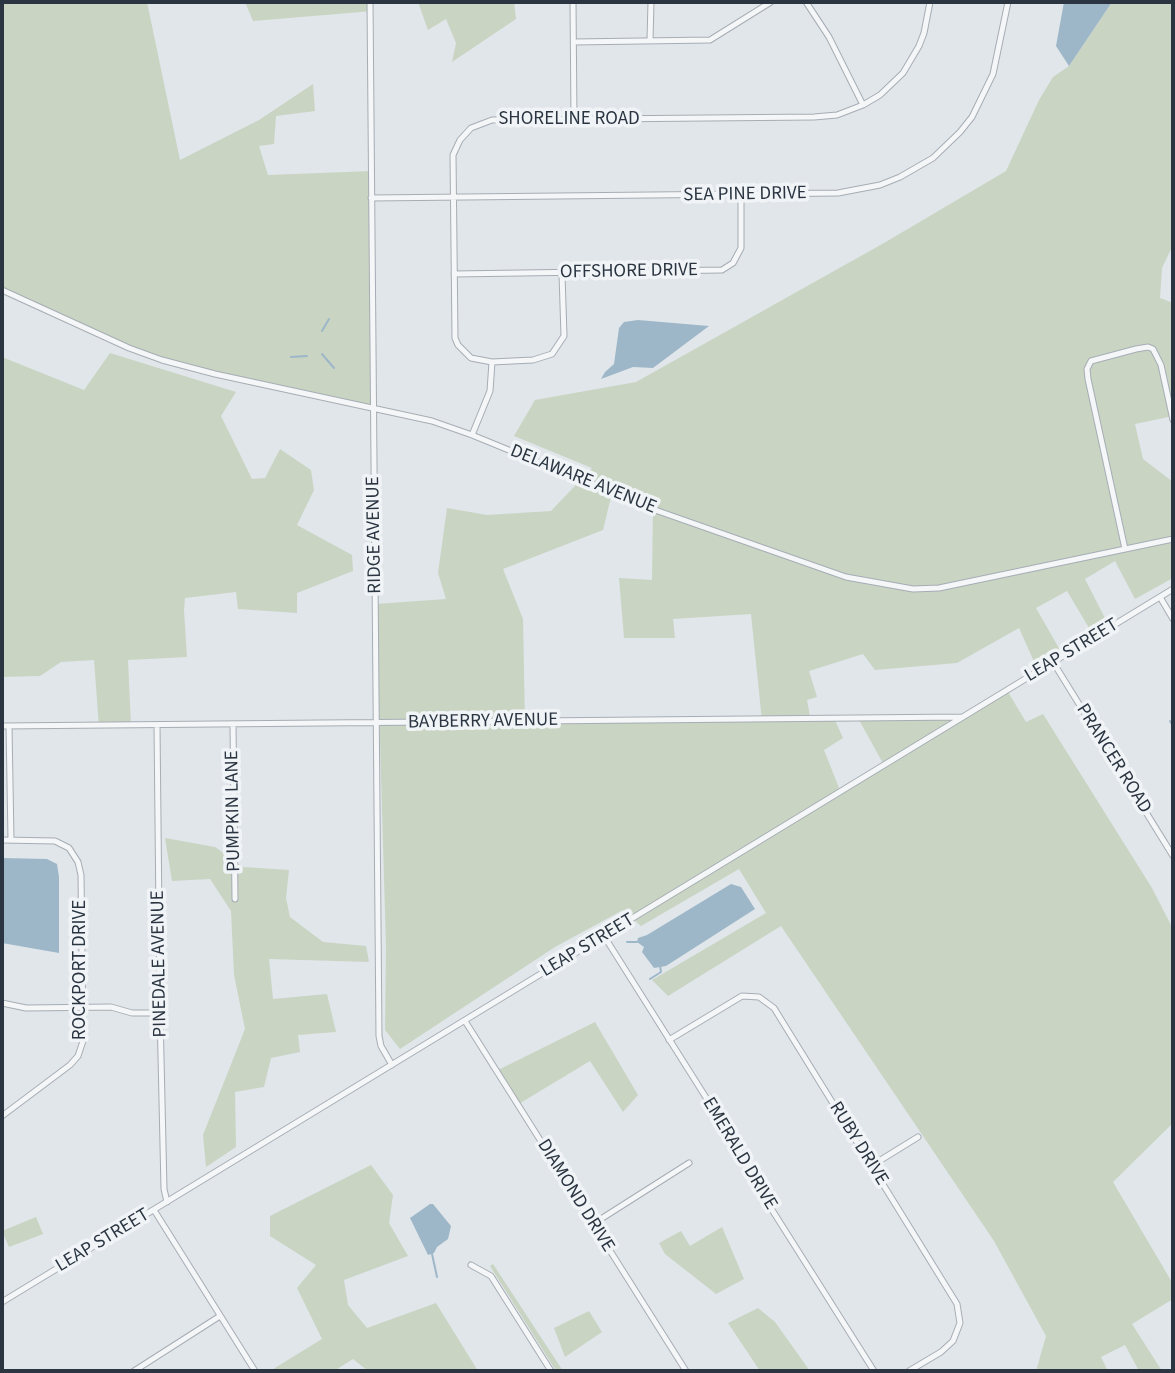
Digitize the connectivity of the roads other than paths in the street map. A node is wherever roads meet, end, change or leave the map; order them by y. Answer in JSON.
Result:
{"nodes":[{"id":1,"x":370,"y":2,"type":"edge"},
{"id":2,"x":573,"y":2,"type":"edge"},
{"id":3,"x":652,"y":2,"type":"edge"},
{"id":4,"x":771,"y":2,"type":"edge"},
{"id":5,"x":806,"y":2,"type":"edge"},
{"id":6,"x":930,"y":2,"type":"edge"},
{"id":7,"x":1008,"y":2,"type":"edge"},
{"id":8,"x":650,"y":40,"type":"junction"},
{"id":9,"x":574,"y":42,"type":"junction"},
{"id":10,"x":863,"y":105,"type":"junction"},
{"id":11,"x":574,"y":120,"type":"junction"},
{"id":12,"x":741,"y":195,"type":"junction"},
{"id":13,"x":452,"y":197,"type":"junction"},
{"id":14,"x":371,"y":198,"type":"junction"},
{"id":15,"x":454,"y":274,"type":"junction"},
{"id":16,"x":562,"y":274,"type":"junction"},
{"id":17,"x":2,"y":290,"type":"edge"},
{"id":18,"x":492,"y":362,"type":"junction"},
{"id":19,"x":373,"y":408,"type":"junction"},
{"id":20,"x":1173,"y":420,"type":"edge"},
{"id":21,"x":472,"y":435,"type":"junction"},
{"id":22,"x":1173,"y":540,"type":"edge"},
{"id":23,"x":1125,"y":550,"type":"junction"},
{"id":24,"x":1173,"y":589,"type":"edge"},
{"id":25,"x":1160,"y":597,"type":"junction"},
{"id":26,"x":1173,"y":619,"type":"edge"},
{"id":27,"x":1053,"y":662,"type":"junction"},
{"id":28,"x":965,"y":717,"type":"junction"},
{"id":29,"x":377,"y":723,"type":"junction"},
{"id":30,"x":233,"y":724,"type":"junction"},
{"id":31,"x":157,"y":725,"type":"junction"},
{"id":32,"x":2,"y":726,"type":"edge"},
{"id":33,"x":9,"y":726,"type":"junction"},
{"id":34,"x":2,"y":839,"type":"edge"},
{"id":35,"x":12,"y":840,"type":"junction"},
{"id":36,"x":1173,"y":856,"type":"edge"},
{"id":37,"x":235,"y":899,"type":"dead end"},
{"id":38,"x":604,"y":936,"type":"junction"},
{"id":39,"x":2,"y":1003,"type":"edge"},
{"id":40,"x":82,"y":1007,"type":"junction"},
{"id":41,"x":160,"y":1013,"type":"junction"},
{"id":42,"x":465,"y":1021,"type":"junction"},
{"id":43,"x":669,"y":1040,"type":"junction"},
{"id":44,"x":392,"y":1065,"type":"junction"},
{"id":45,"x":2,"y":1116,"type":"edge"},
{"id":46,"x":918,"y":1137,"type":"dead end"},
{"id":47,"x":689,"y":1163,"type":"dead end"},
{"id":48,"x":871,"y":1166,"type":"junction"},
{"id":49,"x":167,"y":1202,"type":"junction"},
{"id":50,"x":154,"y":1210,"type":"junction"},
{"id":51,"x":593,"y":1224,"type":"junction"},
{"id":52,"x":471,"y":1265,"type":"dead end"},
{"id":53,"x":2,"y":1302,"type":"edge"},
{"id":54,"x":220,"y":1316,"type":"junction"},
{"id":55,"x":134,"y":1371,"type":"edge"},
{"id":56,"x":255,"y":1371,"type":"edge"},
{"id":57,"x":551,"y":1371,"type":"edge"},
{"id":58,"x":686,"y":1371,"type":"edge"},
{"id":59,"x":874,"y":1371,"type":"edge"},
{"id":60,"x":909,"y":1371,"type":"edge"}],
"edges":[{"from":1,"to":14,"type":"street","name":"RIDGE AVENUE"},
{"from":2,"to":9,"type":"street"},
{"from":3,"to":8,"type":"street"},
{"from":4,"to":8,"type":"street"},
{"from":5,"to":10,"type":"street"},
{"from":6,"to":10,"type":"street","name":"SHORELINE ROAD"},
{"from":7,"to":12,"type":"street","name":"SEA PINE DRIVE"},
{"from":8,"to":9,"type":"street"},
{"from":9,"to":11,"type":"street"},
{"from":10,"to":11,"type":"street","name":"SHORELINE ROAD"},
{"from":11,"to":13,"type":"street","name":"SHORELINE ROAD"},
{"from":12,"to":13,"type":"street","name":"SEA PINE DRIVE"},
{"from":12,"to":16,"type":"street","name":"OFFSHORE DRIVE"},
{"from":13,"to":14,"type":"street","name":"SEA PINE DRIVE"},
{"from":13,"to":15,"type":"street","name":"SHORELINE ROAD"},
{"from":14,"to":19,"type":"street","name":"RIDGE AVENUE"},
{"from":15,"to":16,"type":"street","name":"OFFSHORE DRIVE"},
{"from":15,"to":18,"type":"street","name":"SHORELINE ROAD"},
{"from":16,"to":18,"type":"street","name":"SHORELINE ROAD"},
{"from":17,"to":19,"type":"street","name":"DELAWARE AVENUE"},
{"from":18,"to":21,"type":"street"},
{"from":19,"to":21,"type":"street","name":"DELAWARE AVENUE"},
{"from":19,"to":29,"type":"street","name":"RIDGE AVENUE"},
{"from":20,"to":23,"type":"street"},
{"from":21,"to":23,"type":"street","name":"DELAWARE AVENUE"},
{"from":22,"to":23,"type":"street","name":"DELAWARE AVENUE"},
{"from":24,"to":25,"type":"street","name":"LEAP STREET"},
{"from":25,"to":26,"type":"street"},
{"from":25,"to":27,"type":"street","name":"LEAP STREET"},
{"from":27,"to":28,"type":"street","name":"LEAP STREET"},
{"from":27,"to":36,"type":"street","name":"PRANCER ROAD"},
{"from":28,"to":29,"type":"street","name":"BAYBERRY AVENUE"},
{"from":28,"to":38,"type":"street","name":"LEAP STREET"},
{"from":29,"to":30,"type":"street","name":"BAYBERRY AVENUE"},
{"from":29,"to":44,"type":"street","name":"RIDGE AVENUE"},
{"from":30,"to":31,"type":"street","name":"BAYBERRY AVENUE"},
{"from":30,"to":37,"type":"street","name":"PUMPKIN LANE"},
{"from":31,"to":33,"type":"street","name":"BAYBERRY AVENUE"},
{"from":31,"to":41,"type":"street","name":"PINEDALE AVENUE"},
{"from":32,"to":33,"type":"street","name":"BAYBERRY AVENUE"},
{"from":33,"to":35,"type":"street"},
{"from":34,"to":35,"type":"street","name":"ROCKPORT DRIVE"},
{"from":35,"to":40,"type":"street","name":"ROCKPORT DRIVE"},
{"from":38,"to":42,"type":"street","name":"LEAP STREET"},
{"from":38,"to":43,"type":"street","name":"EMERALD DRIVE"},
{"from":39,"to":40,"type":"street"},
{"from":40,"to":41,"type":"street"},
{"from":40,"to":45,"type":"street","name":"ROCKPORT DRIVE"},
{"from":41,"to":49,"type":"street","name":"PINEDALE AVENUE"},
{"from":42,"to":44,"type":"street","name":"LEAP STREET"},
{"from":42,"to":51,"type":"street","name":"DIAMOND DRIVE"},
{"from":43,"to":48,"type":"street","name":"RUBY DRIVE"},
{"from":43,"to":59,"type":"street","name":"EMERALD DRIVE"},
{"from":44,"to":49,"type":"street","name":"LEAP STREET"},
{"from":46,"to":48,"type":"street"},
{"from":47,"to":51,"type":"street"},
{"from":48,"to":60,"type":"street","name":"RUBY DRIVE"},
{"from":49,"to":50,"type":"street","name":"LEAP STREET"},
{"from":50,"to":53,"type":"street","name":"LEAP STREET"},
{"from":50,"to":54,"type":"street"},
{"from":51,"to":58,"type":"street","name":"DIAMOND DRIVE"},
{"from":52,"to":57,"type":"street"},
{"from":54,"to":55,"type":"street"},
{"from":54,"to":56,"type":"street"}]}
